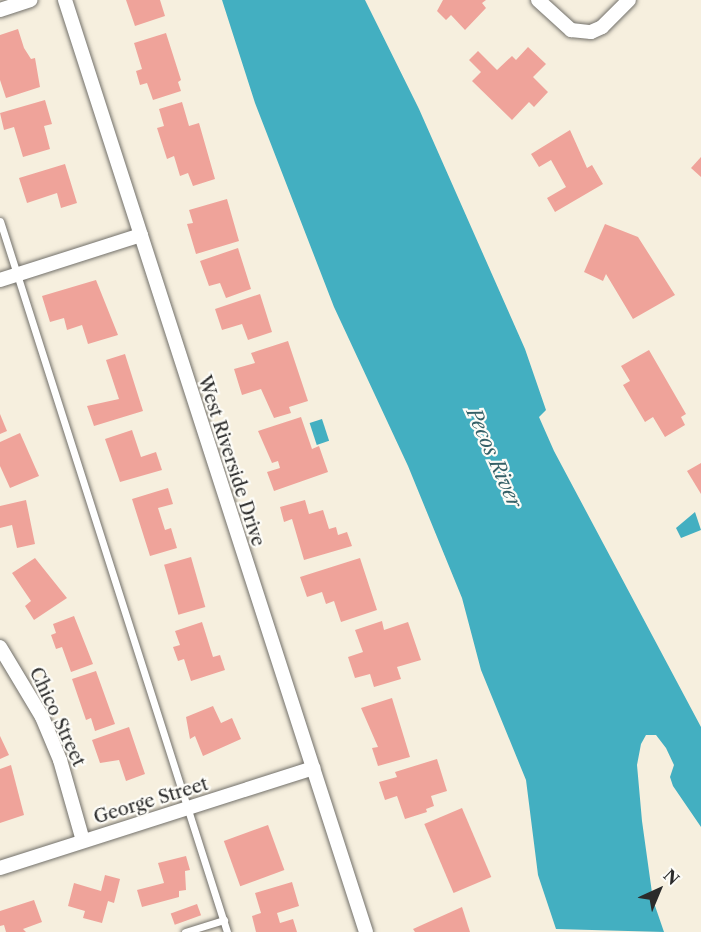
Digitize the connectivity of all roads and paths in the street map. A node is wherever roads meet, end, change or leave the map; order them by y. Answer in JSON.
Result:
{"nodes":[{"id":1,"x":30,"y":0,"type":"edge"},
{"id":2,"x":65,"y":0,"type":"edge"},
{"id":3,"x":538,"y":0,"type":"edge"},
{"id":4,"x":629,"y":0,"type":"edge"},
{"id":5,"x":0,"y":10,"type":"edge"},
{"id":6,"x":0,"y":221,"type":"edge"},
{"id":7,"x":141,"y":235,"type":"junction"},
{"id":8,"x":16,"y":275,"type":"junction"},
{"id":9,"x":0,"y":280,"type":"edge"},
{"id":10,"x":0,"y":648,"type":"edge"},
{"id":11,"x":313,"y":768,"type":"junction"},
{"id":12,"x":189,"y":809,"type":"junction"},
{"id":13,"x":83,"y":841,"type":"junction"},
{"id":14,"x":0,"y":868,"type":"edge"},
{"id":15,"x":224,"y":920,"type":"junction"},
{"id":16,"x":185,"y":932,"type":"edge"},
{"id":17,"x":227,"y":932,"type":"edge"},
{"id":18,"x":366,"y":932,"type":"edge"}],
"edges":[{"from":1,"to":5,"type":"street"},
{"from":2,"to":7,"type":"street","name":"West Riverside Drive"},
{"from":3,"to":4,"type":"street"},
{"from":6,"to":8,"type":"lane"},
{"from":7,"to":8,"type":"street"},
{"from":7,"to":11,"type":"street","name":"West Riverside Drive"},
{"from":8,"to":9,"type":"street"},
{"from":8,"to":12,"type":"lane"},
{"from":10,"to":13,"type":"street","name":"Chico Street"},
{"from":11,"to":12,"type":"street","name":"George Street"},
{"from":11,"to":18,"type":"street","name":"West Riverside Drive"},
{"from":12,"to":13,"type":"street","name":"George Street"},
{"from":12,"to":15,"type":"lane"},
{"from":13,"to":14,"type":"street","name":"George Street"},
{"from":15,"to":16,"type":"lane"},
{"from":15,"to":17,"type":"lane"}]}
